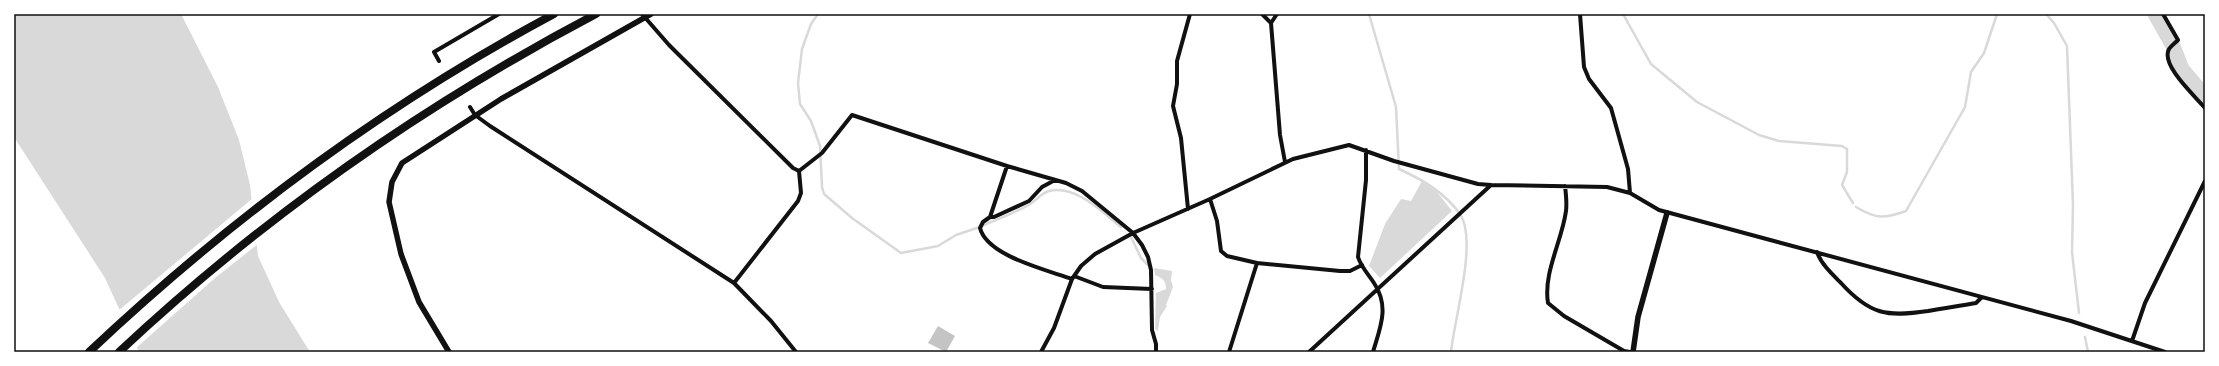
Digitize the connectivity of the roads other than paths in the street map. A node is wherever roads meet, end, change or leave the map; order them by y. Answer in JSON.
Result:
{"nodes":[{"id":1,"x":499,"y":14,"type":"edge"},
{"id":2,"x":554,"y":14,"type":"edge"},
{"id":3,"x":596,"y":14,"type":"edge"},
{"id":4,"x":652,"y":14,"type":"edge"},
{"id":5,"x":1190,"y":14,"type":"edge"},
{"id":6,"x":1262,"y":14,"type":"edge"},
{"id":7,"x":1277,"y":14,"type":"edge"},
{"id":8,"x":1580,"y":14,"type":"edge"},
{"id":9,"x":2163,"y":14,"type":"edge"},
{"id":10,"x":643,"y":16,"type":"edge"},
{"id":11,"x":1271,"y":24,"type":"junction"},
{"id":12,"x":439,"y":61,"type":"dead end"},
{"id":13,"x":470,"y":108,"type":"dead end"},
{"id":14,"x":2205,"y":108,"type":"edge"},
{"id":15,"x":475,"y":115,"type":"junction"},
{"id":16,"x":1366,"y":150,"type":"junction"},
{"id":17,"x":1285,"y":162,"type":"junction"},
{"id":18,"x":1007,"y":166,"type":"junction"},
{"id":19,"x":799,"y":171,"type":"junction"},
{"id":20,"x":1056,"y":180,"type":"junction"},
{"id":21,"x":2205,"y":181,"type":"edge"},
{"id":22,"x":1491,"y":185,"type":"junction"},
{"id":23,"x":1565,"y":186,"type":"junction"},
{"id":24,"x":1630,"y":193,"type":"junction"},
{"id":25,"x":1210,"y":199,"type":"junction"},
{"id":26,"x":1188,"y":209,"type":"junction"},
{"id":27,"x":1667,"y":213,"type":"junction"},
{"id":28,"x":990,"y":217,"type":"junction"},
{"id":29,"x":1133,"y":233,"type":"junction"},
{"id":30,"x":1816,"y":252,"type":"junction"},
{"id":31,"x":1257,"y":263,"type":"junction"},
{"id":32,"x":1362,"y":265,"type":"junction"},
{"id":33,"x":1073,"y":278,"type":"junction"},
{"id":34,"x":734,"y":282,"type":"junction"},
{"id":35,"x":1378,"y":288,"type":"junction"},
{"id":36,"x":1152,"y":289,"type":"junction"},
{"id":37,"x":1982,"y":298,"type":"junction"},
{"id":38,"x":2132,"y":341,"type":"junction"},
{"id":39,"x":89,"y":352,"type":"edge"},
{"id":40,"x":119,"y":352,"type":"edge"},
{"id":41,"x":449,"y":352,"type":"edge"},
{"id":42,"x":796,"y":352,"type":"edge"},
{"id":43,"x":1041,"y":352,"type":"edge"},
{"id":44,"x":1156,"y":352,"type":"edge"},
{"id":45,"x":1229,"y":352,"type":"edge"},
{"id":46,"x":1309,"y":352,"type":"edge"},
{"id":47,"x":1373,"y":352,"type":"edge"},
{"id":48,"x":1632,"y":352,"type":"edge"},
{"id":49,"x":2165,"y":352,"type":"edge"}],
"edges":[{"from":1,"to":12,"type":"street"},
{"from":2,"to":39,"type":"highway"},
{"from":3,"to":40,"type":"highway"},
{"from":4,"to":10,"type":"street"},
{"from":5,"to":26,"type":"street"},
{"from":6,"to":11,"type":"street"},
{"from":7,"to":11,"type":"street"},
{"from":8,"to":24,"type":"street"},
{"from":9,"to":14,"type":"street"},
{"from":10,"to":15,"type":"street"},
{"from":10,"to":19,"type":"street"},
{"from":11,"to":17,"type":"street"},
{"from":13,"to":15,"type":"street"},
{"from":15,"to":34,"type":"street"},
{"from":15,"to":41,"type":"street"},
{"from":16,"to":17,"type":"street"},
{"from":16,"to":22,"type":"street"},
{"from":16,"to":32,"type":"street"},
{"from":17,"to":25,"type":"street"},
{"from":18,"to":19,"type":"street"},
{"from":18,"to":20,"type":"street"},
{"from":18,"to":28,"type":"street"},
{"from":19,"to":34,"type":"street"},
{"from":20,"to":28,"type":"street"},
{"from":20,"to":29,"type":"street"},
{"from":21,"to":38,"type":"street"},
{"from":22,"to":23,"type":"street"},
{"from":22,"to":35,"type":"street"},
{"from":23,"to":24,"type":"street"},
{"from":23,"to":48,"type":"street"},
{"from":24,"to":27,"type":"street"},
{"from":25,"to":26,"type":"street"},
{"from":25,"to":31,"type":"street"},
{"from":26,"to":29,"type":"street"},
{"from":27,"to":30,"type":"street"},
{"from":27,"to":48,"type":"street"},
{"from":28,"to":33,"type":"street"},
{"from":29,"to":33,"type":"street"},
{"from":29,"to":36,"type":"street"},
{"from":30,"to":37,"type":"street"},
{"from":30,"to":37,"type":"street"},
{"from":31,"to":32,"type":"street"},
{"from":31,"to":45,"type":"street"},
{"from":32,"to":35,"type":"street"},
{"from":33,"to":36,"type":"street"},
{"from":33,"to":43,"type":"street"},
{"from":34,"to":42,"type":"street"},
{"from":35,"to":46,"type":"street"},
{"from":35,"to":47,"type":"street"},
{"from":36,"to":44,"type":"street"},
{"from":37,"to":38,"type":"street"},
{"from":38,"to":49,"type":"street"}]}
